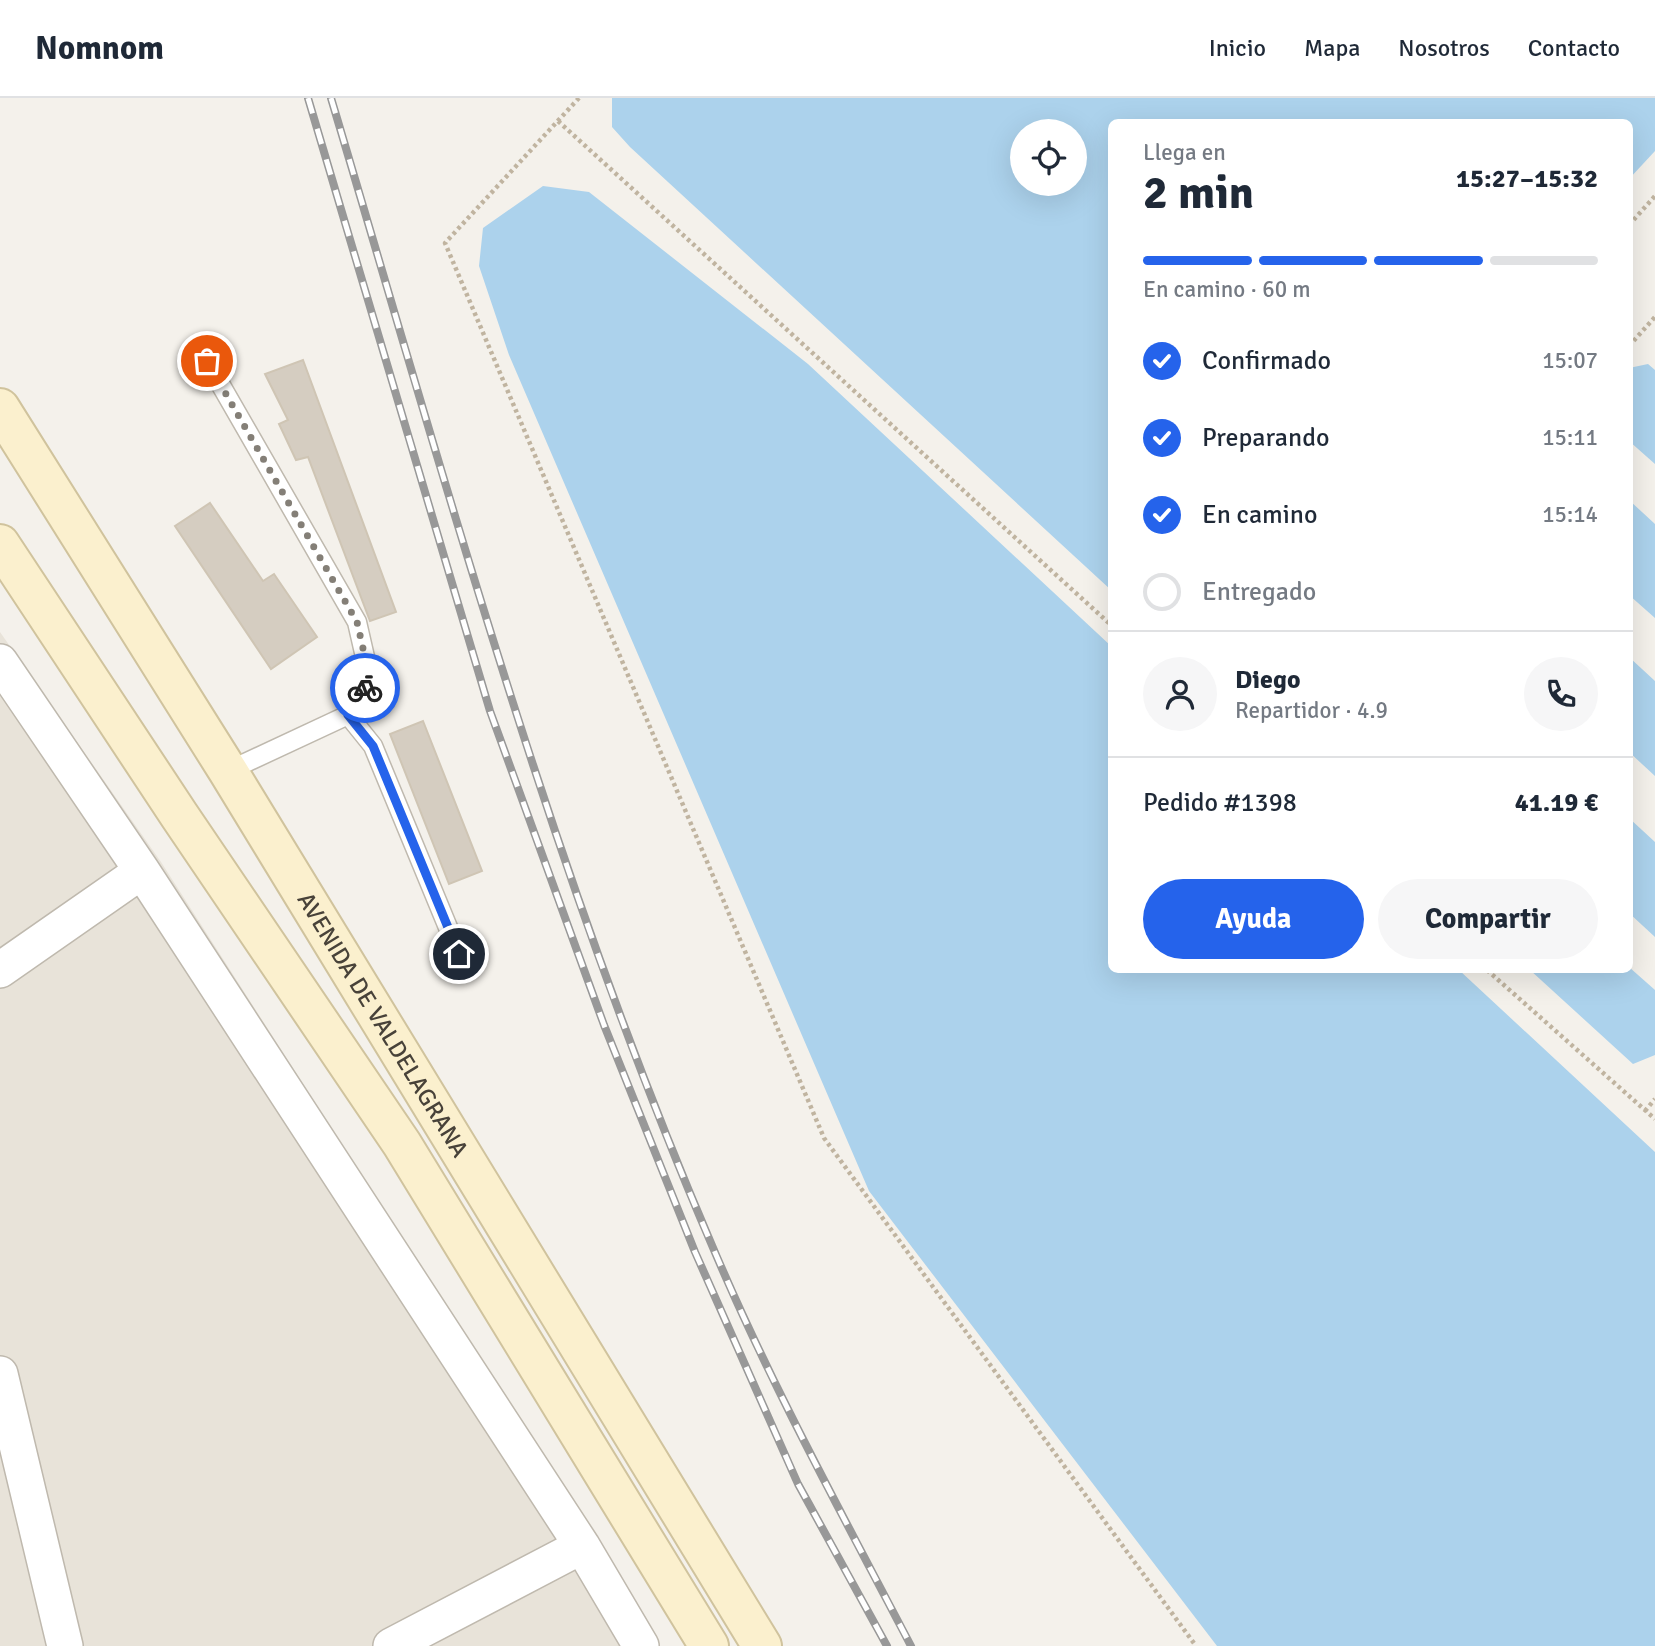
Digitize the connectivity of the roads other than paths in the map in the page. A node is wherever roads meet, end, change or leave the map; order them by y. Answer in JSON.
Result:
{"nodes":[{"id":1,"x":207,"y":361,"type":"dead end"},
{"id":2,"x":0,"y":408,"type":"edge"},
{"id":3,"x":0,"y":544,"type":"edge"},
{"id":4,"x":0,"y":662,"type":"edge"},
{"id":5,"x":348,"y":715,"type":"junction"},
{"id":6,"x":228,"y":771,"type":"junction"},
{"id":7,"x":142,"y":871,"type":"junction"},
{"id":8,"x":459,"y":954,"type":"dead end"},
{"id":9,"x":0,"y":970,"type":"edge"},
{"id":10,"x":0,"y":1374,"type":"edge"},
{"id":11,"x":582,"y":1546,"type":"junction"},
{"id":12,"x":65,"y":1646,"type":"edge"},
{"id":13,"x":391,"y":1646,"type":"edge"},
{"id":14,"x":641,"y":1646,"type":"edge"},
{"id":15,"x":709,"y":1646,"type":"edge"},
{"id":16,"x":762,"y":1646,"type":"edge"}],
"edges":[{"from":1,"to":5,"type":"lane"},
{"from":2,"to":6,"type":"main road","name":"AVENIDA DE VALDELAGRANA"},
{"from":3,"to":15,"type":"main road","name":"AVENIDA DE VALDELAGRANA"},
{"from":4,"to":7,"type":"street"},
{"from":5,"to":6,"type":"lane"},
{"from":5,"to":8,"type":"lane"},
{"from":6,"to":16,"type":"main road","name":"AVENIDA DE VALDELAGRANA"},
{"from":7,"to":9,"type":"street"},
{"from":7,"to":11,"type":"street"},
{"from":10,"to":12,"type":"street"},
{"from":11,"to":13,"type":"street"},
{"from":11,"to":14,"type":"street"}]}
